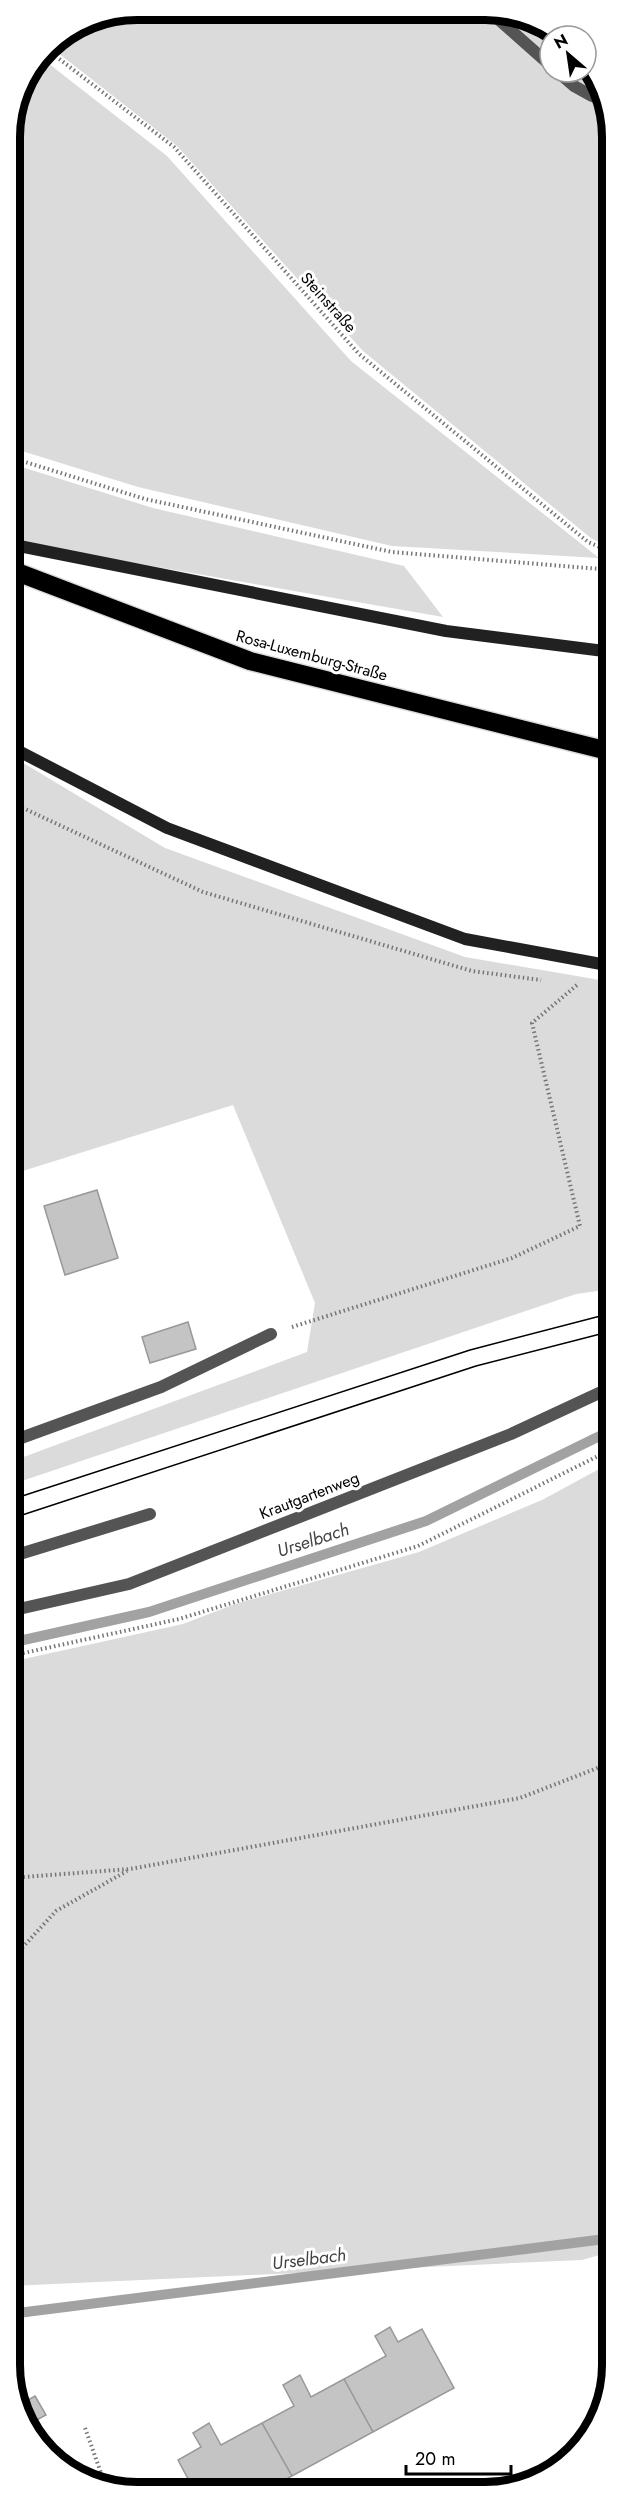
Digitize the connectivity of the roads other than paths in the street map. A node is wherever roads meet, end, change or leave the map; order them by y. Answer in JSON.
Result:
{"nodes":[{"id":1,"x":499,"y":20,"type":"edge"},
{"id":2,"x":538,"y":54,"type":"edge"},
{"id":3,"x":572,"y":84,"type":"edge"},
{"id":4,"x":594,"y":93,"type":"edge"},
{"id":5,"x":20,"y":546,"type":"edge"},
{"id":6,"x":20,"y":573,"type":"edge"},
{"id":7,"x":602,"y":651,"type":"edge"},
{"id":8,"x":602,"y":749,"type":"edge"},
{"id":9,"x":20,"y":752,"type":"edge"},
{"id":10,"x":602,"y":964,"type":"edge"},
{"id":11,"x":271,"y":1334,"type":"road end"},
{"id":12,"x":602,"y":1392,"type":"edge"},
{"id":13,"x":20,"y":1438,"type":"edge"},
{"id":14,"x":150,"y":1514,"type":"dead end"},
{"id":15,"x":20,"y":1554,"type":"edge"},
{"id":16,"x":20,"y":1609,"type":"edge"}],
"edges":[{"from":1,"to":2,"type":"street"},
{"from":3,"to":4,"type":"street"},
{"from":5,"to":7,"type":"main road"},
{"from":6,"to":8,"type":"highway","name":"Rosa-Luxemburg-Straße"},
{"from":9,"to":10,"type":"main road"},
{"from":11,"to":13,"type":"street"},
{"from":12,"to":16,"type":"street","name":"Krautgartenweg"},
{"from":14,"to":15,"type":"street"}]}
